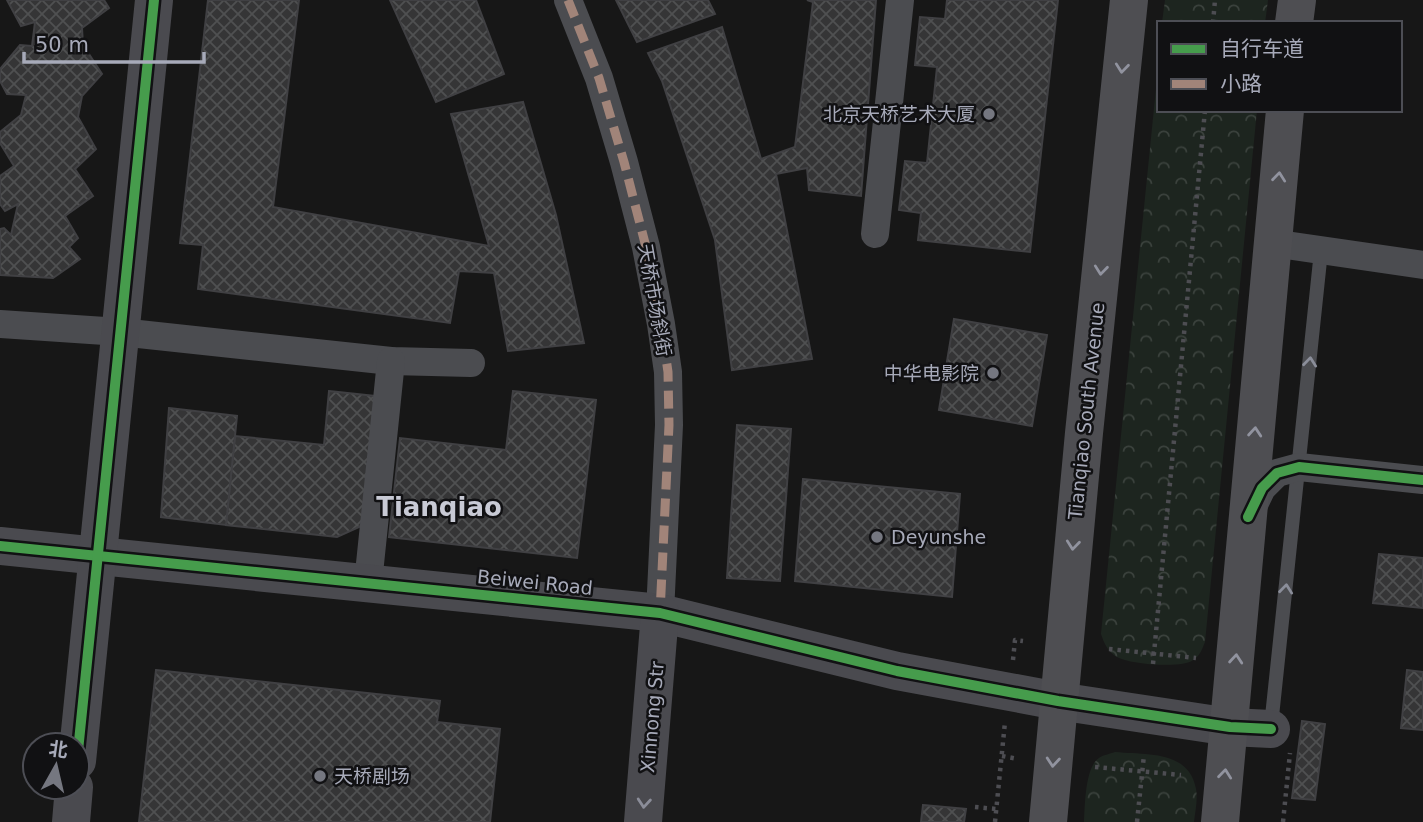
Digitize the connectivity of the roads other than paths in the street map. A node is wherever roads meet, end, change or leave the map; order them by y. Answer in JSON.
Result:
{"nodes":[{"id":1,"x":154,"y":0,"type":"edge"},
{"id":2,"x":568,"y":0,"type":"edge"},
{"id":3,"x":900,"y":0,"type":"edge"},
{"id":4,"x":1129,"y":0,"type":"edge"},
{"id":5,"x":1297,"y":0,"type":"edge"},
{"id":6,"x":1294,"y":21,"type":"edge"},
{"id":7,"x":1285,"y":112,"type":"edge"},
{"id":8,"x":875,"y":234,"type":"dead end"},
{"id":9,"x":1272,"y":243,"type":"junction"},
{"id":10,"x":1321,"y":251,"type":"junction"},
{"id":11,"x":1423,"y":265,"type":"edge"},
{"id":12,"x":0,"y":324,"type":"edge"},
{"id":13,"x":120,"y":331,"type":"junction"},
{"id":14,"x":391,"y":361,"type":"junction"},
{"id":15,"x":471,"y":363,"type":"dead end"},
{"id":16,"x":1299,"y":467,"type":"junction"},
{"id":17,"x":1423,"y":481,"type":"edge"},
{"id":18,"x":1248,"y":517,"type":"junction"},
{"id":19,"x":0,"y":546,"type":"edge"},
{"id":20,"x":98,"y":556,"type":"junction"},
{"id":21,"x":368,"y":583,"type":"junction"},
{"id":22,"x":660,"y":613,"type":"junction"},
{"id":23,"x":1058,"y":701,"type":"junction"},
{"id":24,"x":1230,"y":727,"type":"junction"},
{"id":25,"x":1270,"y":729,"type":"joint"},
{"id":26,"x":80,"y":731,"type":"edge"},
{"id":27,"x":73,"y":801,"type":"edge"},
{"id":28,"x":71,"y":822,"type":"edge"},
{"id":29,"x":643,"y":822,"type":"edge"},
{"id":30,"x":1048,"y":822,"type":"edge"},
{"id":31,"x":1220,"y":822,"type":"edge"}],
"edges":[{"from":1,"to":13,"type":"street"},
{"from":2,"to":22,"type":"street","name":"天桥市场斜街"},
{"from":3,"to":8,"type":"street"},
{"from":4,"to":23,"type":"main road","name":"Tianqiao South Avenue","one_way":true},
{"from":5,"to":6,"type":"main road"},
{"from":9,"to":7,"type":"main road","one_way":true},
{"from":9,"to":10,"type":"street"},
{"from":18,"to":9,"type":"main road","one_way":true},
{"from":10,"to":11,"type":"street"},
{"from":16,"to":10,"type":"lane","one_way":true},
{"from":12,"to":13,"type":"street"},
{"from":13,"to":14,"type":"street"},
{"from":13,"to":20,"type":"street"},
{"from":14,"to":15,"type":"street"},
{"from":14,"to":21,"type":"street"},
{"from":16,"to":17,"type":"street"},
{"from":16,"to":18,"type":"street"},
{"from":25,"to":16,"type":"lane","one_way":true},
{"from":24,"to":18,"type":"main road","one_way":true},
{"from":19,"to":20,"type":"street","name":"Beiwei Road"},
{"from":20,"to":21,"type":"street","name":"Beiwei Road"},
{"from":20,"to":26,"type":"street"},
{"from":21,"to":22,"type":"street","name":"Beiwei Road"},
{"from":22,"to":23,"type":"street","name":"Beiwei Road"},
{"from":22,"to":29,"type":"street","name":"Xinnong Str","one_way":true},
{"from":23,"to":24,"type":"street","name":"Beiwei Road"},
{"from":23,"to":30,"type":"main road","name":"Tianqiao South Avenue","one_way":true},
{"from":24,"to":25,"type":"street","name":"Beiwei Road"},
{"from":31,"to":24,"type":"main road","one_way":true},
{"from":27,"to":28,"type":"street"}]}
